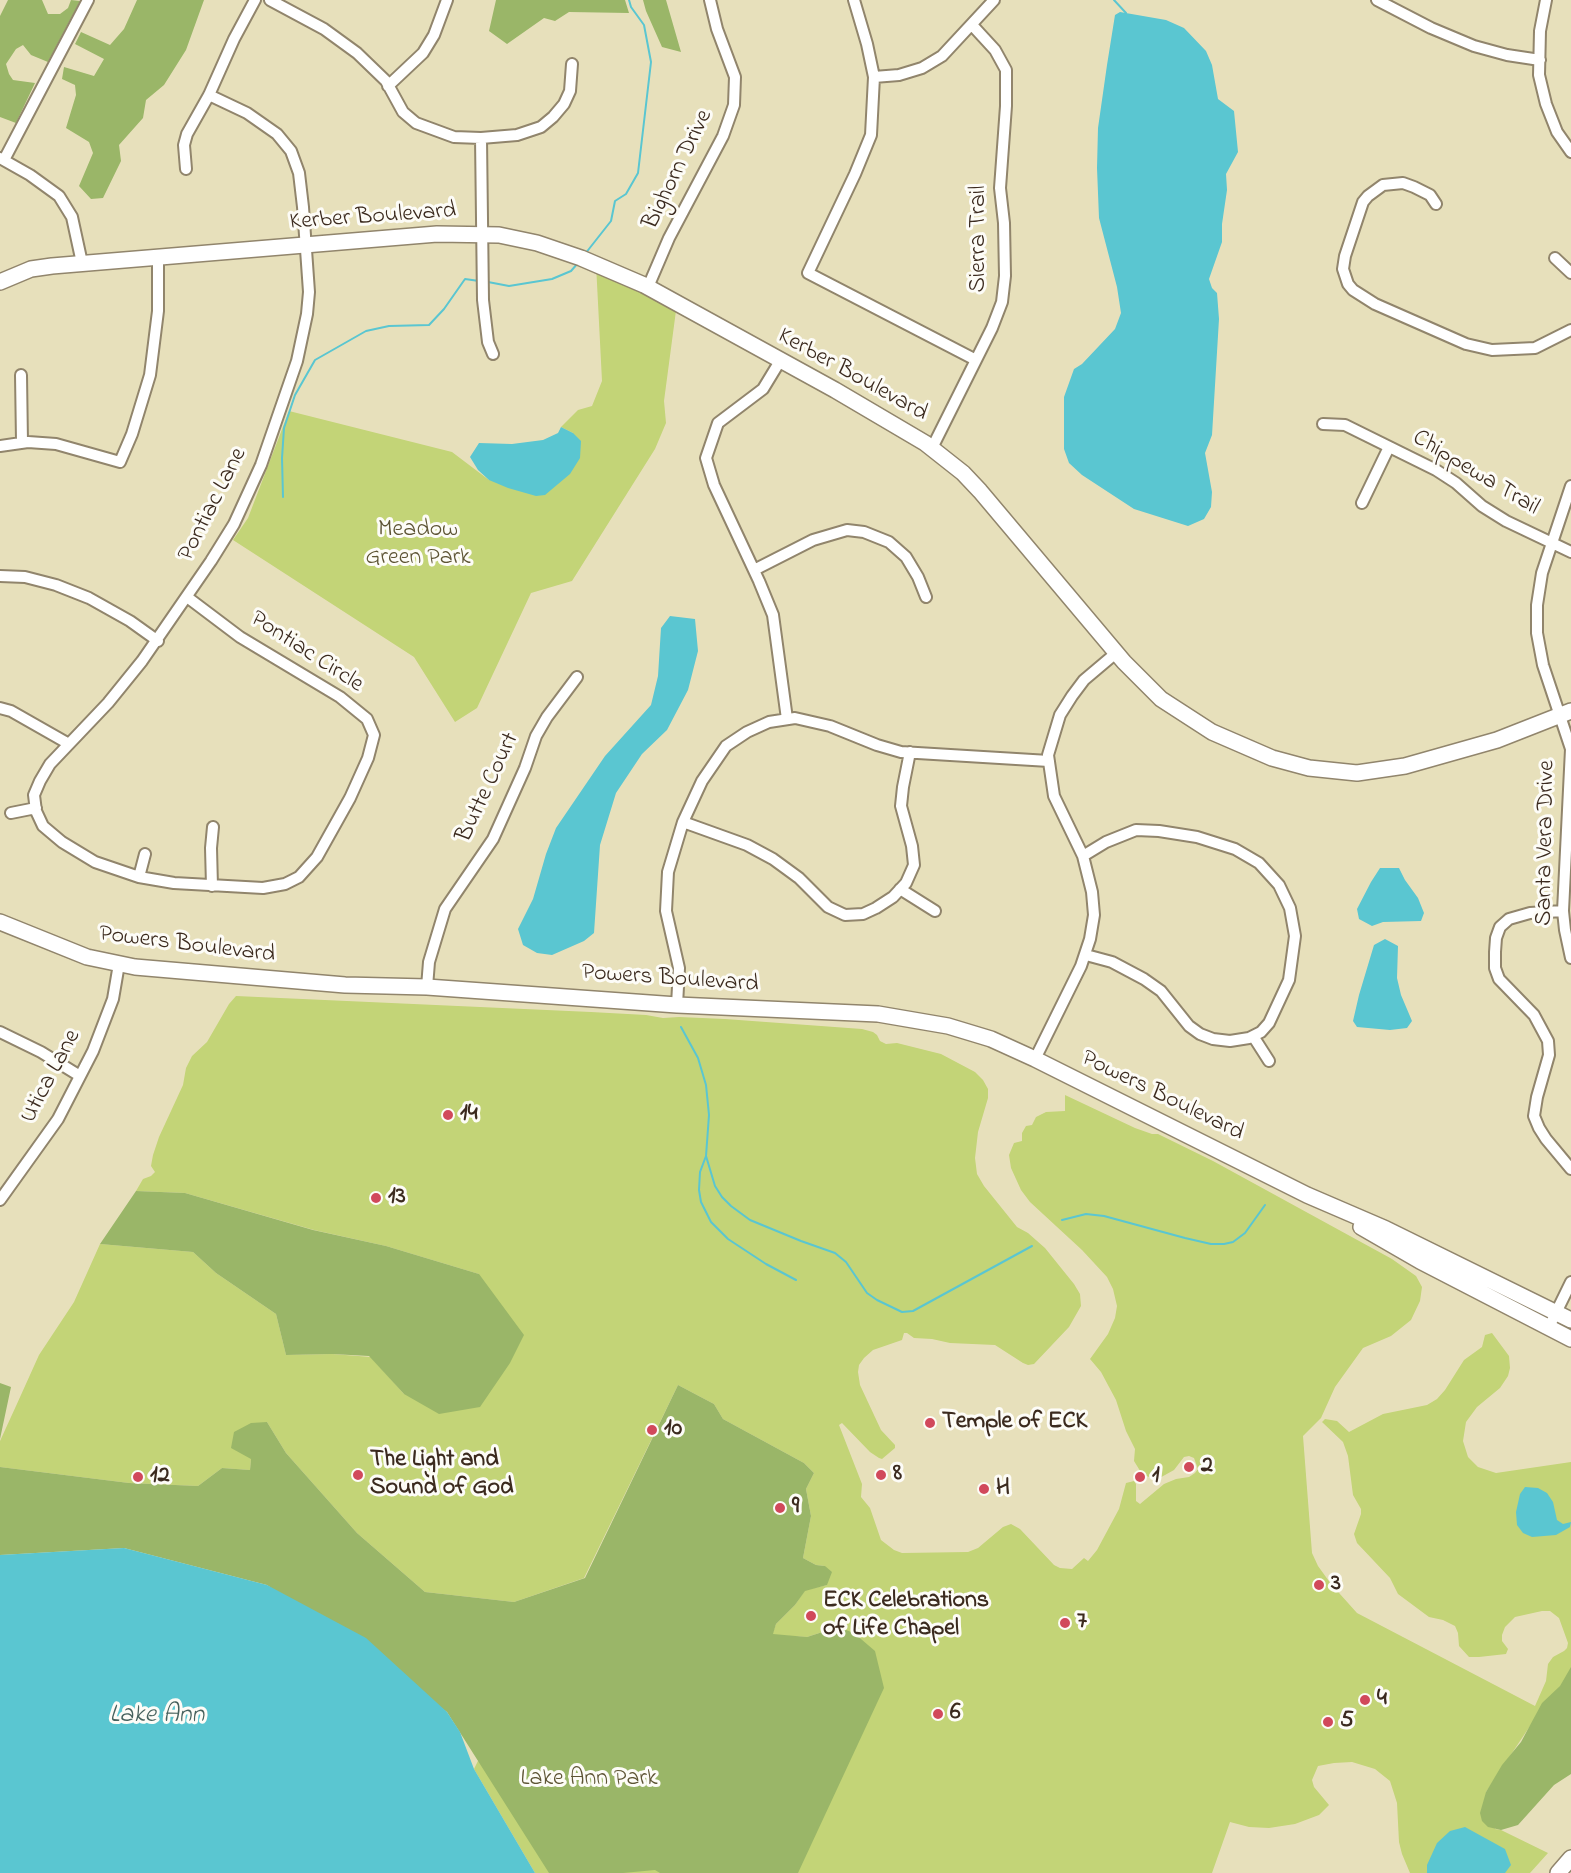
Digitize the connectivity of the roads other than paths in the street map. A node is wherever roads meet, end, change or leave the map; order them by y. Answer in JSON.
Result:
{"nodes":[{"id":1,"x":88,"y":0,"type":"edge"},
{"id":2,"x":255,"y":0,"type":"edge"},
{"id":3,"x":270,"y":0,"type":"edge"},
{"id":4,"x":447,"y":0,"type":"edge"},
{"id":5,"x":710,"y":0,"type":"edge"},
{"id":6,"x":854,"y":0,"type":"edge"},
{"id":7,"x":994,"y":0,"type":"edge"},
{"id":8,"x":1377,"y":0,"type":"edge"},
{"id":9,"x":1546,"y":0,"type":"edge"},
{"id":10,"x":972,"y":25,"type":"junction"},
{"id":11,"x":1540,"y":60,"type":"junction"},
{"id":12,"x":572,"y":64,"type":"dead end"},
{"id":13,"x":874,"y":77,"type":"junction"},
{"id":14,"x":388,"y":86,"type":"junction"},
{"id":15,"x":209,"y":95,"type":"junction"},
{"id":16,"x":481,"y":138,"type":"junction"},
{"id":17,"x":1571,"y":152,"type":"edge"},
{"id":18,"x":2,"y":159,"type":"edge"},
{"id":19,"x":186,"y":169,"type":"dead end"},
{"id":20,"x":1436,"y":204,"type":"dead end"},
{"id":21,"x":483,"y":234,"type":"junction"},
{"id":22,"x":306,"y":245,"type":"junction"},
{"id":23,"x":158,"y":258,"type":"junction"},
{"id":24,"x":1555,"y":258,"type":"dead end"},
{"id":25,"x":82,"y":263,"type":"junction"},
{"id":26,"x":1571,"y":273,"type":"edge"},
{"id":27,"x":0,"y":282,"type":"edge"},
{"id":28,"x":648,"y":287,"type":"junction"},
{"id":29,"x":1571,"y":330,"type":"edge"},
{"id":30,"x":493,"y":354,"type":"dead end"},
{"id":31,"x":976,"y":360,"type":"junction"},
{"id":32,"x":780,"y":361,"type":"junction"},
{"id":33,"x":21,"y":375,"type":"dead end"},
{"id":34,"x":1323,"y":424,"type":"dead end"},
{"id":35,"x":22,"y":442,"type":"junction"},
{"id":36,"x":0,"y":446,"type":"edge"},
{"id":37,"x":1389,"y":447,"type":"junction"},
{"id":38,"x":932,"y":448,"type":"junction"},
{"id":39,"x":1571,"y":486,"type":"edge"},
{"id":40,"x":1362,"y":503,"type":"dead end"},
{"id":41,"x":1551,"y":542,"type":"junction"},
{"id":42,"x":1571,"y":552,"type":"edge"},
{"id":43,"x":754,"y":570,"type":"junction"},
{"id":44,"x":0,"y":576,"type":"edge"},
{"id":45,"x":188,"y":597,"type":"junction"},
{"id":46,"x":926,"y":597,"type":"dead end"},
{"id":47,"x":158,"y":641,"type":"junction"},
{"id":48,"x":1116,"y":653,"type":"junction"},
{"id":49,"x":577,"y":677,"type":"dead end"},
{"id":50,"x":0,"y":708,"type":"edge"},
{"id":51,"x":1565,"y":713,"type":"edge"},
{"id":52,"x":787,"y":719,"type":"junction"},
{"id":53,"x":69,"y":744,"type":"junction"},
{"id":54,"x":910,"y":752,"type":"junction"},
{"id":55,"x":1049,"y":760,"type":"junction"},
{"id":56,"x":36,"y":808,"type":"junction"},
{"id":57,"x":11,"y":813,"type":"dead end"},
{"id":58,"x":683,"y":822,"type":"junction"},
{"id":59,"x":213,"y":826,"type":"dead end"},
{"id":60,"x":145,"y":854,"type":"dead end"},
{"id":61,"x":1083,"y":856,"type":"junction"},
{"id":62,"x":139,"y":877,"type":"junction"},
{"id":63,"x":212,"y":886,"type":"junction"},
{"id":64,"x":900,"y":889,"type":"junction"},
{"id":65,"x":935,"y":911,"type":"dead end"},
{"id":66,"x":1563,"y":911,"type":"junction"},
{"id":67,"x":0,"y":922,"type":"edge"},
{"id":68,"x":1086,"y":955,"type":"junction"},
{"id":69,"x":1571,"y":958,"type":"edge"},
{"id":70,"x":119,"y":964,"type":"junction"},
{"id":71,"x":427,"y":987,"type":"junction"},
{"id":72,"x":677,"y":1005,"type":"junction"},
{"id":73,"x":0,"y":1032,"type":"edge"},
{"id":74,"x":1253,"y":1036,"type":"junction"},
{"id":75,"x":1035,"y":1059,"type":"junction"},
{"id":76,"x":1269,"y":1061,"type":"dead end"},
{"id":77,"x":80,"y":1076,"type":"junction"},
{"id":78,"x":1571,"y":1169,"type":"edge"},
{"id":79,"x":1307,"y":1195,"type":"junction"},
{"id":80,"x":0,"y":1200,"type":"edge"},
{"id":81,"x":1571,"y":1282,"type":"edge"},
{"id":82,"x":1556,"y":1313,"type":"junction"},
{"id":83,"x":1571,"y":1320,"type":"edge"},
{"id":84,"x":1549,"y":1327,"type":"junction"},
{"id":85,"x":1571,"y":1339,"type":"edge"},
{"id":86,"x":1571,"y":1858,"type":"edge"},
{"id":87,"x":1558,"y":1873,"type":"edge"}],
"edges":[{"from":1,"to":18,"type":"street"},
{"from":2,"to":15,"type":"street"},
{"from":3,"to":14,"type":"street"},
{"from":4,"to":14,"type":"street"},
{"from":5,"to":28,"type":"street","name":"Bighorn Drive"},
{"from":6,"to":13,"type":"street"},
{"from":7,"to":10,"type":"street"},
{"from":8,"to":11,"type":"street"},
{"from":9,"to":11,"type":"street"},
{"from":10,"to":13,"type":"street"},
{"from":10,"to":31,"type":"street","name":"Sierra Trail"},
{"from":11,"to":17,"type":"street"},
{"from":12,"to":16,"type":"street"},
{"from":13,"to":31,"type":"street"},
{"from":14,"to":16,"type":"street"},
{"from":15,"to":19,"type":"street"},
{"from":15,"to":22,"type":"street","name":"Pontiac Lane"},
{"from":16,"to":21,"type":"street"},
{"from":18,"to":25,"type":"street"},
{"from":20,"to":29,"type":"street"},
{"from":21,"to":22,"type":"main road","name":"Kerber Boulevard"},
{"from":21,"to":28,"type":"main road","name":"Kerber Boulevard"},
{"from":21,"to":30,"type":"street"},
{"from":22,"to":23,"type":"main road","name":"Kerber Boulevard"},
{"from":22,"to":45,"type":"street","name":"Pontiac Lane"},
{"from":23,"to":25,"type":"main road","name":"Kerber Boulevard"},
{"from":23,"to":35,"type":"street"},
{"from":24,"to":26,"type":"street"},
{"from":25,"to":27,"type":"main road","name":"Kerber Boulevard"},
{"from":28,"to":32,"type":"main road","name":"Kerber Boulevard"},
{"from":31,"to":38,"type":"street","name":"Sierra Trail"},
{"from":32,"to":38,"type":"main road","name":"Kerber Boulevard"},
{"from":32,"to":43,"type":"street"},
{"from":33,"to":35,"type":"street"},
{"from":34,"to":37,"type":"street","name":"Chippewa Trail"},
{"from":35,"to":36,"type":"street"},
{"from":37,"to":40,"type":"street"},
{"from":37,"to":41,"type":"street","name":"Chippewa Trail"},
{"from":38,"to":48,"type":"main road","name":"Kerber Boulevard"},
{"from":39,"to":41,"type":"street","name":"Santa Vera Drive"},
{"from":41,"to":42,"type":"street","name":"Chippewa Trail"},
{"from":41,"to":51,"type":"street","name":"Santa Vera Drive"},
{"from":43,"to":46,"type":"street"},
{"from":43,"to":52,"type":"street"},
{"from":44,"to":47,"type":"street"},
{"from":45,"to":47,"type":"street","name":"Pontiac Lane"},
{"from":45,"to":63,"type":"street","name":"Pontiac Circle"},
{"from":47,"to":53,"type":"street","name":"Pontiac Lane"},
{"from":48,"to":51,"type":"main road","name":"Kerber Boulevard"},
{"from":48,"to":55,"type":"street"},
{"from":49,"to":71,"type":"street","name":"Butte Court"},
{"from":50,"to":53,"type":"street"},
{"from":51,"to":66,"type":"street","name":"Santa Vera Drive"},
{"from":52,"to":54,"type":"street"},
{"from":52,"to":58,"type":"street"},
{"from":53,"to":56,"type":"street"},
{"from":54,"to":55,"type":"street"},
{"from":54,"to":64,"type":"street"},
{"from":55,"to":61,"type":"street"},
{"from":56,"to":57,"type":"street"},
{"from":56,"to":62,"type":"street","name":"Pontiac Circle"},
{"from":58,"to":64,"type":"street"},
{"from":58,"to":72,"type":"street"},
{"from":59,"to":63,"type":"street"},
{"from":60,"to":62,"type":"street"},
{"from":61,"to":68,"type":"street"},
{"from":61,"to":74,"type":"street"},
{"from":62,"to":63,"type":"street","name":"Pontiac Circle"},
{"from":64,"to":65,"type":"street"},
{"from":66,"to":69,"type":"street","name":"Santa Vera Drive"},
{"from":66,"to":78,"type":"street"},
{"from":67,"to":70,"type":"main road","name":"Powers Boulevard"},
{"from":68,"to":74,"type":"street"},
{"from":68,"to":75,"type":"street"},
{"from":70,"to":71,"type":"main road","name":"Powers Boulevard"},
{"from":70,"to":77,"type":"street","name":"Utica Lane"},
{"from":71,"to":72,"type":"main road","name":"Powers Boulevard"},
{"from":72,"to":75,"type":"main road","name":"Powers Boulevard"},
{"from":73,"to":77,"type":"street"},
{"from":74,"to":76,"type":"street"},
{"from":75,"to":79,"type":"main road","name":"Powers Boulevard"},
{"from":77,"to":80,"type":"street","name":"Utica Lane"},
{"from":79,"to":82,"type":"main road","name":"Powers Boulevard"},
{"from":79,"to":84,"type":"main road","name":"Powers Boulevard"},
{"from":81,"to":82,"type":"street"},
{"from":82,"to":83,"type":"main road","name":"Powers Boulevard"},
{"from":82,"to":84,"type":"street"},
{"from":84,"to":85,"type":"main road","name":"Powers Boulevard"},
{"from":86,"to":87,"type":"main road"}]}
